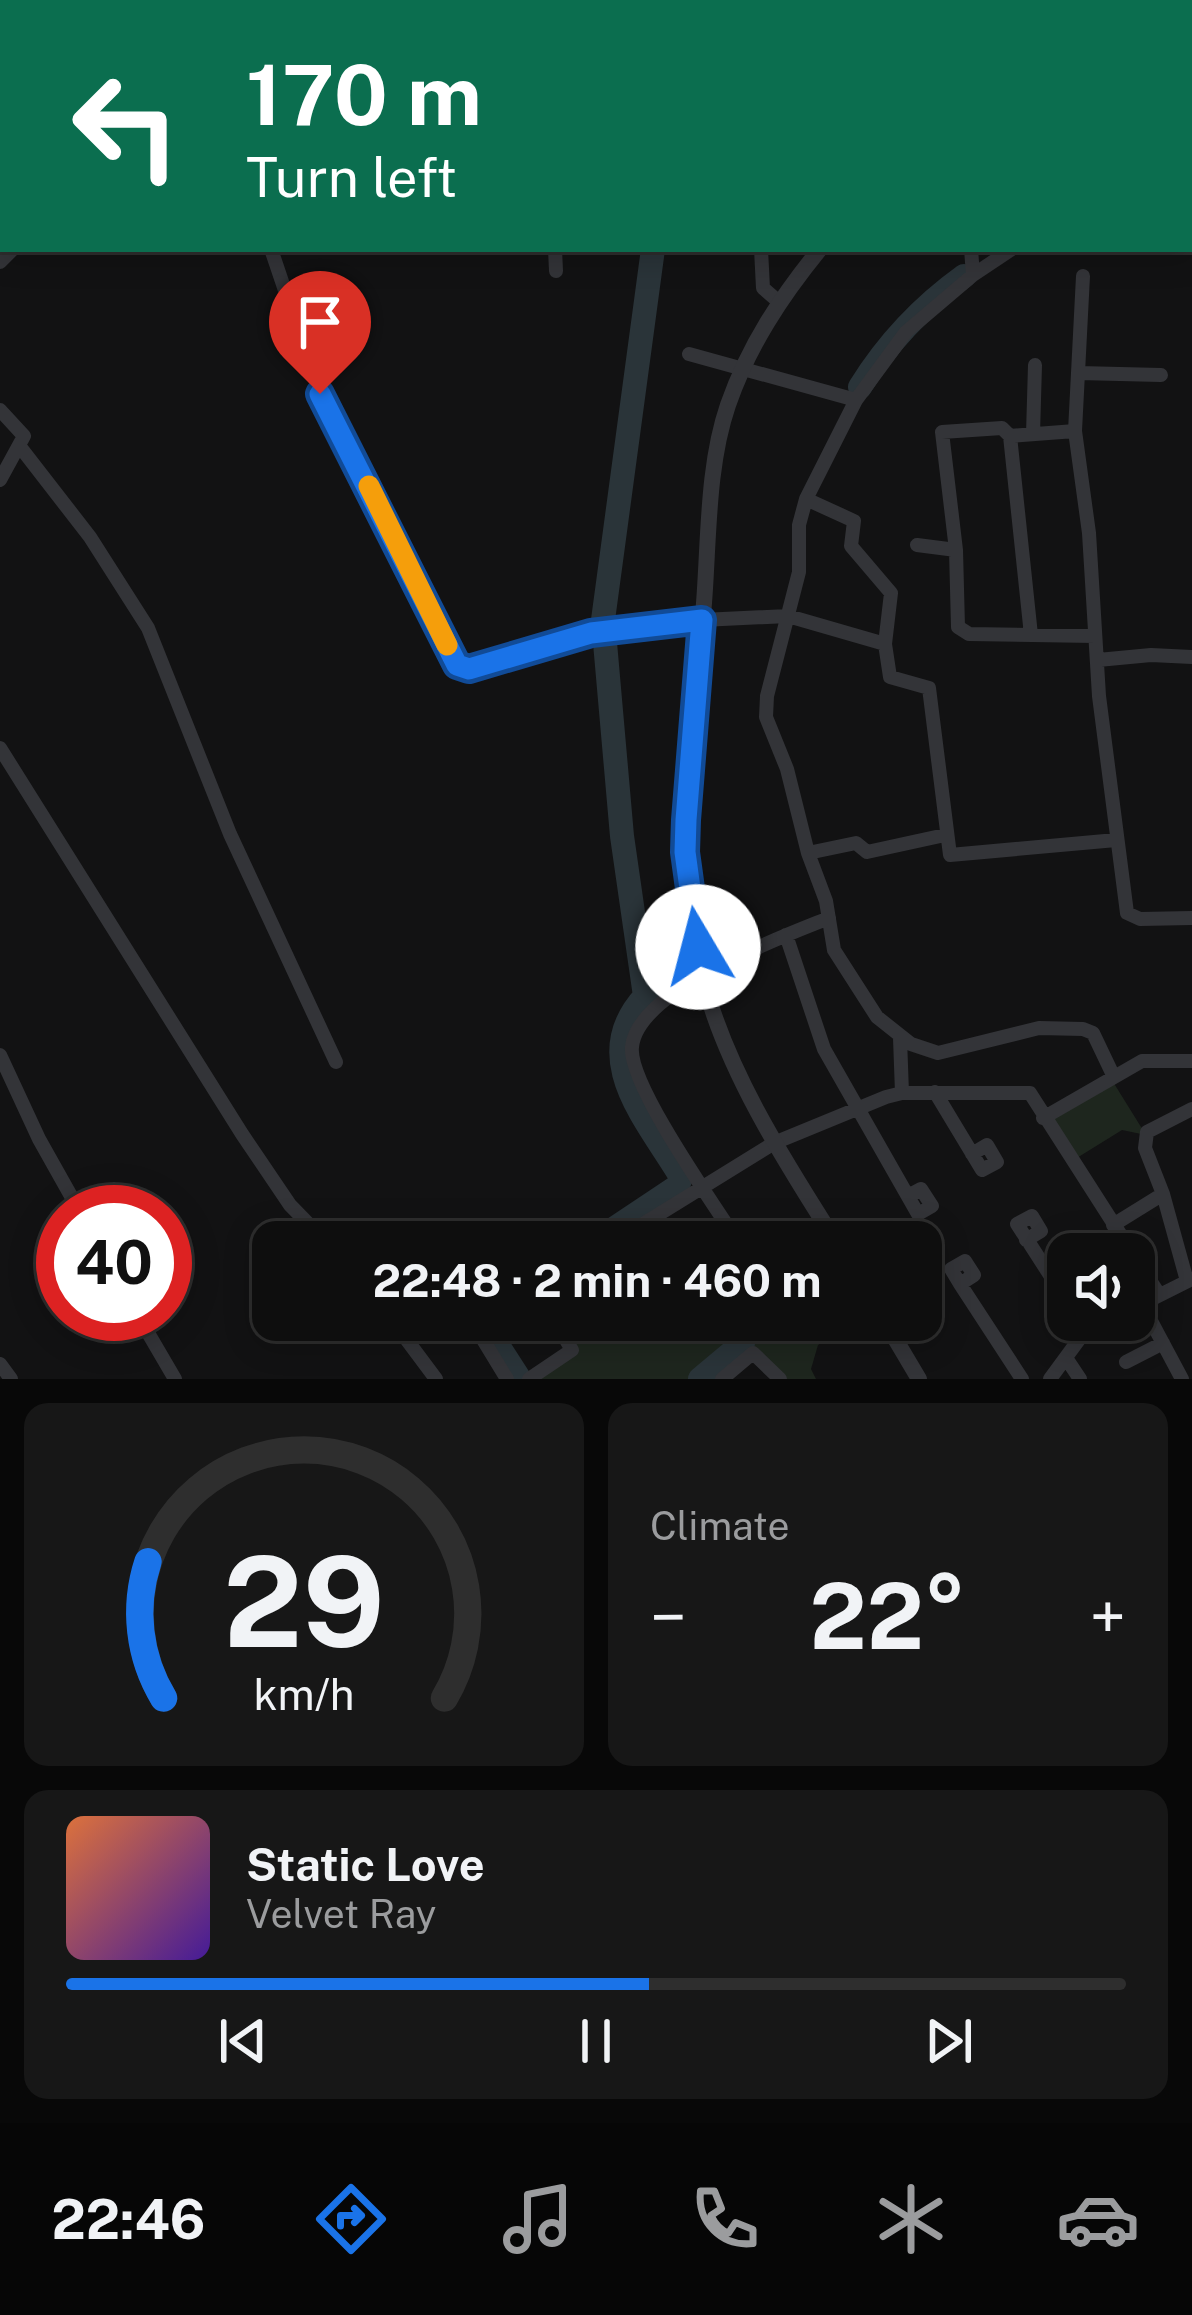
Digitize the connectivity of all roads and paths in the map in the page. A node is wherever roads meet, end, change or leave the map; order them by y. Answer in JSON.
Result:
{"nodes":[{"id":1,"x":273,"y":252,"type":"edge"},
{"id":2,"x":555,"y":252,"type":"edge"},
{"id":3,"x":761,"y":252,"type":"edge"},
{"id":4,"x":818,"y":252,"type":"edge"},
{"id":5,"x":971,"y":252,"type":"edge"},
{"id":6,"x":1008,"y":252,"type":"edge"},
{"id":7,"x":556,"y":271,"type":"dead end"},
{"id":8,"x":973,"y":275,"type":"junction"},
{"id":9,"x":1082,"y":275,"type":"dead end"},
{"id":10,"x":779,"y":302,"type":"junction"},
{"id":11,"x":688,"y":354,"type":"dead end"},
{"id":12,"x":1035,"y":365,"type":"dead end"},
{"id":13,"x":742,"y":367,"type":"junction"},
{"id":14,"x":1079,"y":374,"type":"junction"},
{"id":15,"x":1161,"y":376,"type":"dead end"},
{"id":16,"x":856,"y":400,"type":"junction"},
{"id":17,"x":0,"y":410,"type":"edge"},
{"id":18,"x":1075,"y":431,"type":"junction"},
{"id":19,"x":1033,"y":434,"type":"junction"},
{"id":20,"x":1010,"y":436,"type":"junction"},
{"id":21,"x":21,"y":448,"type":"junction"},
{"id":22,"x":0,"y":480,"type":"edge"},
{"id":23,"x":806,"y":499,"type":"junction"},
{"id":24,"x":916,"y":544,"type":"dead end"},
{"id":25,"x":956,"y":550,"type":"junction"},
{"id":26,"x":788,"y":616,"type":"junction"},
{"id":27,"x":702,"y":620,"type":"junction"},
{"id":28,"x":1031,"y":635,"type":"junction"},
{"id":29,"x":1095,"y":636,"type":"junction"},
{"id":30,"x":884,"y":644,"type":"junction"},
{"id":31,"x":1192,"y":657,"type":"edge"},
{"id":32,"x":1098,"y":660,"type":"junction"},
{"id":33,"x":0,"y":748,"type":"edge"},
{"id":34,"x":945,"y":835,"type":"junction"},
{"id":35,"x":1116,"y":840,"type":"junction"},
{"id":36,"x":808,"y":853,"type":"junction"},
{"id":37,"x":829,"y":918,"type":"junction"},
{"id":38,"x":1192,"y":918,"type":"edge"},
{"id":39,"x":786,"y":935,"type":"junction"},
{"id":40,"x":702,"y":976,"type":"junction"},
{"id":41,"x":900,"y":1038,"type":"junction"},
{"id":42,"x":0,"y":1055,"type":"edge"},
{"id":43,"x":1192,"y":1061,"type":"edge"},
{"id":44,"x":336,"y":1062,"type":"dead end"},
{"id":45,"x":1113,"y":1075,"type":"junction"},
{"id":46,"x":935,"y":1092,"type":"junction"},
{"id":47,"x":902,"y":1093,"type":"junction"},
{"id":48,"x":857,"y":1109,"type":"junction"},
{"id":49,"x":1192,"y":1109,"type":"edge"},
{"id":50,"x":1043,"y":1118,"type":"junction"},
{"id":51,"x":774,"y":1143,"type":"junction"},
{"id":52,"x":972,"y":1154,"type":"dead end"},
{"id":53,"x":65,"y":1185,"type":"edge"},
{"id":54,"x":703,"y":1187,"type":"junction"},
{"id":55,"x":1163,"y":1194,"type":"junction"},
{"id":56,"x":908,"y":1196,"type":"dead end"},
{"id":57,"x":306,"y":1221,"type":"edge"},
{"id":58,"x":649,"y":1221,"type":"edge"},
{"id":59,"x":725,"y":1221,"type":"edge"},
{"id":60,"x":823,"y":1221,"type":"edge"},
{"id":61,"x":1113,"y":1225,"type":"junction"},
{"id":62,"x":1118,"y":1233,"type":"edge"},
{"id":63,"x":1026,"y":1240,"type":"dead end"},
{"id":64,"x":1047,"y":1272,"type":"edge"},
{"id":65,"x":1190,"y":1280,"type":"edge"},
{"id":66,"x":960,"y":1284,"type":"dead end"},
{"id":67,"x":1155,"y":1288,"type":"edge"},
{"id":68,"x":1159,"y":1294,"type":"junction"},
{"id":69,"x":1155,"y":1296,"type":"edge"},
{"id":70,"x":1155,"y":1331,"type":"edge"},
{"id":71,"x":153,"y":1341,"type":"edge"},
{"id":72,"x":408,"y":1341,"type":"edge"},
{"id":73,"x":484,"y":1341,"type":"edge"},
{"id":74,"x":566,"y":1341,"type":"edge"},
{"id":75,"x":896,"y":1341,"type":"edge"},
{"id":76,"x":1074,"y":1341,"type":"edge"},
{"id":77,"x":1163,"y":1343,"type":"junction"},
{"id":78,"x":1066,"y":1358,"type":"junction"},
{"id":79,"x":1126,"y":1362,"type":"dead end"},
{"id":80,"x":0,"y":1364,"type":"edge"},
{"id":81,"x":10,"y":1379,"type":"edge"},
{"id":82,"x":175,"y":1379,"type":"edge"},
{"id":83,"x":436,"y":1379,"type":"edge"},
{"id":84,"x":507,"y":1379,"type":"edge"},
{"id":85,"x":529,"y":1379,"type":"edge"},
{"id":86,"x":722,"y":1379,"type":"edge"},
{"id":87,"x":779,"y":1379,"type":"edge"},
{"id":88,"x":919,"y":1379,"type":"edge"},
{"id":89,"x":1022,"y":1379,"type":"edge"},
{"id":90,"x":1050,"y":1379,"type":"edge"},
{"id":91,"x":1080,"y":1379,"type":"edge"},
{"id":92,"x":1182,"y":1379,"type":"edge"}],
"edges":[{"from":1,"to":27,"type":"street"},
{"from":2,"to":7,"type":"street"},
{"from":3,"to":10,"type":"street"},
{"from":4,"to":10,"type":"street"},
{"from":5,"to":8,"type":"street"},
{"from":6,"to":8,"type":"street"},
{"from":8,"to":16,"type":"street"},
{"from":9,"to":14,"type":"street"},
{"from":10,"to":13,"type":"street"},
{"from":11,"to":13,"type":"street"},
{"from":12,"to":19,"type":"street"},
{"from":13,"to":16,"type":"street"},
{"from":13,"to":27,"type":"street"},
{"from":14,"to":15,"type":"street"},
{"from":14,"to":18,"type":"street"},
{"from":16,"to":23,"type":"street"},
{"from":17,"to":21,"type":"street"},
{"from":18,"to":19,"type":"street"},
{"from":18,"to":29,"type":"street"},
{"from":19,"to":20,"type":"street"},
{"from":20,"to":25,"type":"street"},
{"from":20,"to":28,"type":"street"},
{"from":21,"to":22,"type":"street"},
{"from":21,"to":44,"type":"street"},
{"from":23,"to":26,"type":"street"},
{"from":23,"to":30,"type":"street"},
{"from":24,"to":25,"type":"street"},
{"from":25,"to":28,"type":"street"},
{"from":26,"to":27,"type":"street"},
{"from":26,"to":30,"type":"street"},
{"from":26,"to":36,"type":"street"},
{"from":27,"to":40,"type":"street"},
{"from":28,"to":29,"type":"street"},
{"from":29,"to":32,"type":"street"},
{"from":30,"to":34,"type":"street"},
{"from":31,"to":32,"type":"street"},
{"from":32,"to":35,"type":"street"},
{"from":33,"to":57,"type":"street"},
{"from":34,"to":35,"type":"street"},
{"from":34,"to":36,"type":"street"},
{"from":35,"to":38,"type":"street"},
{"from":36,"to":37,"type":"street"},
{"from":37,"to":39,"type":"street"},
{"from":37,"to":41,"type":"street"},
{"from":39,"to":40,"type":"street"},
{"from":39,"to":48,"type":"street"},
{"from":40,"to":51,"type":"street"},
{"from":40,"to":54,"type":"street"},
{"from":41,"to":45,"type":"street"},
{"from":41,"to":47,"type":"street"},
{"from":42,"to":53,"type":"street"},
{"from":43,"to":45,"type":"street"},
{"from":45,"to":50,"type":"street"},
{"from":46,"to":47,"type":"street"},
{"from":46,"to":50,"type":"street"},
{"from":46,"to":52,"type":"street"},
{"from":47,"to":48,"type":"street"},
{"from":48,"to":51,"type":"street"},
{"from":48,"to":56,"type":"street"},
{"from":49,"to":55,"type":"street"},
{"from":50,"to":61,"type":"street"},
{"from":51,"to":54,"type":"street"},
{"from":51,"to":60,"type":"street"},
{"from":54,"to":58,"type":"street"},
{"from":54,"to":59,"type":"street"},
{"from":55,"to":61,"type":"street"},
{"from":55,"to":65,"type":"street"},
{"from":61,"to":62,"type":"street"},
{"from":63,"to":64,"type":"street"},
{"from":65,"to":68,"type":"street"},
{"from":66,"to":89,"type":"street"},
{"from":67,"to":68,"type":"street"},
{"from":68,"to":69,"type":"street"},
{"from":70,"to":77,"type":"street"},
{"from":71,"to":82,"type":"street"},
{"from":72,"to":83,"type":"street"},
{"from":73,"to":84,"type":"street"},
{"from":74,"to":85,"type":"street"},
{"from":75,"to":88,"type":"street"},
{"from":76,"to":78,"type":"street"},
{"from":77,"to":79,"type":"street"},
{"from":77,"to":92,"type":"street"},
{"from":78,"to":90,"type":"street"},
{"from":78,"to":91,"type":"street"},
{"from":80,"to":81,"type":"street"},
{"from":86,"to":87,"type":"street"}]}
